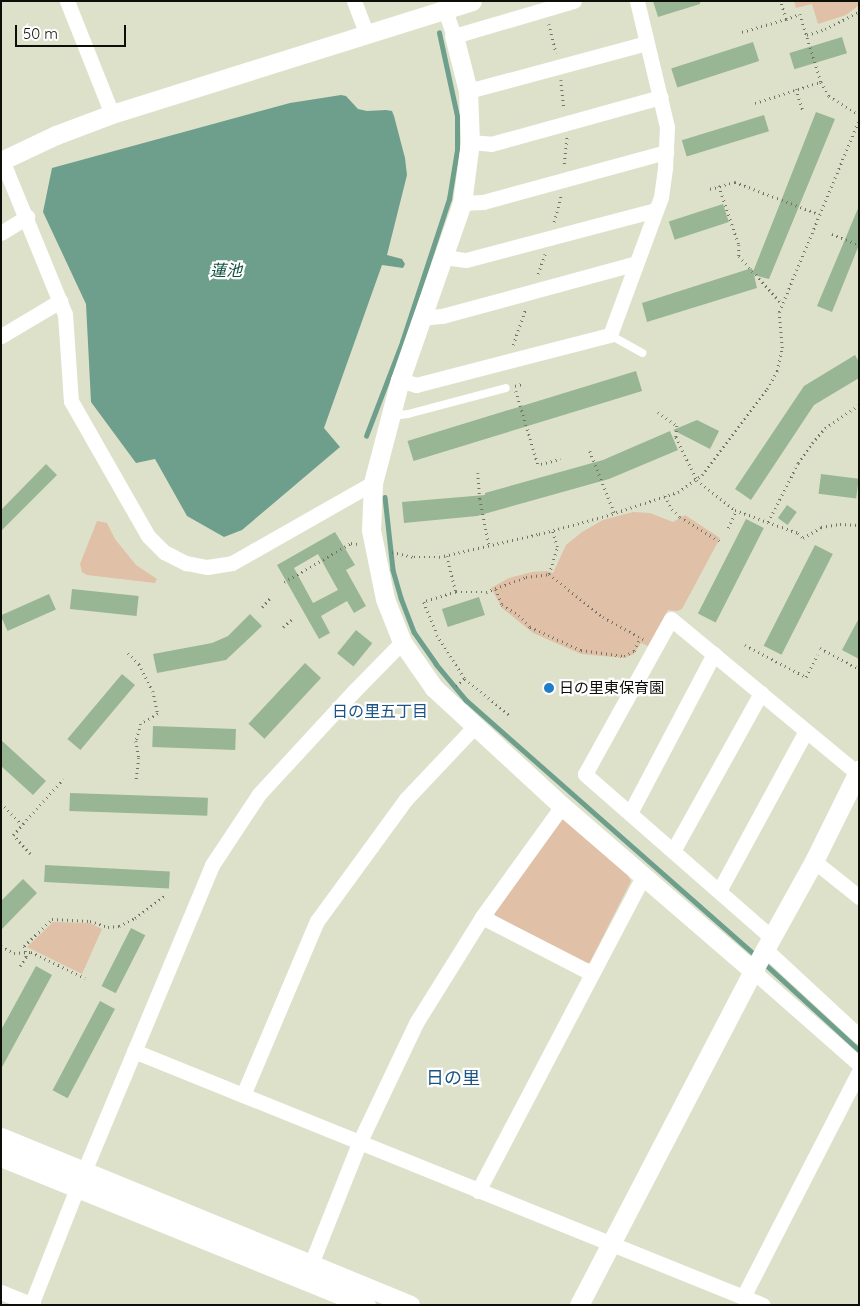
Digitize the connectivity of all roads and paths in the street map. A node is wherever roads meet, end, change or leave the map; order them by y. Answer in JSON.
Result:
{"nodes":[{"id":1,"x":67,"y":1,"type":"edge"},
{"id":2,"x":354,"y":1,"type":"edge"},
{"id":3,"x":472,"y":1,"type":"edge"},
{"id":4,"x":574,"y":1,"type":"edge"},
{"id":5,"x":637,"y":1,"type":"edge"},
{"id":6,"x":780,"y":1,"type":"edge"},
{"id":7,"x":443,"y":5,"type":"edge"},
{"id":8,"x":859,"y":12,"type":"edge"},
{"id":9,"x":786,"y":19,"type":"junction"},
{"id":10,"x":742,"y":32,"type":"dead end"},
{"id":11,"x":368,"y":34,"type":"junction"},
{"id":12,"x":807,"y":35,"type":"junction"},
{"id":13,"x":454,"y":36,"type":"junction"},
{"id":14,"x":648,"y":43,"type":"junction"},
{"id":15,"x":821,"y":82,"type":"junction"},
{"id":16,"x":796,"y":89,"type":"junction"},
{"id":17,"x":468,"y":91,"type":"junction"},
{"id":18,"x":661,"y":97,"type":"junction"},
{"id":19,"x":755,"y":102,"type":"dead end"},
{"id":20,"x":803,"y":111,"type":"dead end"},
{"id":21,"x":112,"y":114,"type":"junction"},
{"id":22,"x":859,"y":115,"type":"edge"},
{"id":23,"x":859,"y":120,"type":"edge"},
{"id":24,"x":565,"y":123,"type":"junction"},
{"id":25,"x":470,"y":142,"type":"junction"},
{"id":26,"x":666,"y":152,"type":"junction"},
{"id":27,"x":2,"y":160,"type":"edge"},
{"id":28,"x":564,"y":180,"type":"junction"},
{"id":29,"x":720,"y":186,"type":"junction"},
{"id":30,"x":710,"y":189,"type":"dead end"},
{"id":31,"x":462,"y":203,"type":"junction"},
{"id":32,"x":655,"y":210,"type":"junction"},
{"id":33,"x":819,"y":214,"type":"junction"},
{"id":34,"x":27,"y":217,"type":"junction"},
{"id":35,"x":1,"y":233,"type":"edge"},
{"id":36,"x":832,"y":234,"type":"dead end"},
{"id":37,"x":550,"y":237,"type":"junction"},
{"id":38,"x":859,"y":245,"type":"edge"},
{"id":39,"x":444,"y":257,"type":"junction"},
{"id":40,"x":634,"y":264,"type":"junction"},
{"id":41,"x":532,"y":292,"type":"junction"},
{"id":42,"x":60,"y":301,"type":"junction"},
{"id":43,"x":782,"y":304,"type":"junction"},
{"id":44,"x":422,"y":318,"type":"junction"},
{"id":45,"x":610,"y":335,"type":"junction"},
{"id":46,"x":1,"y":336,"type":"edge"},
{"id":47,"x":642,"y":353,"type":"dead end"},
{"id":48,"x":507,"y":362,"type":"junction"},
{"id":49,"x":400,"y":380,"type":"junction"},
{"id":50,"x":515,"y":386,"type":"dead end"},
{"id":51,"x":506,"y":388,"type":"dead end"},
{"id":52,"x":859,"y":405,"type":"edge"},
{"id":53,"x":658,"y":412,"type":"dead end"},
{"id":54,"x":390,"y":416,"type":"junction"},
{"id":55,"x":590,"y":451,"type":"dead end"},
{"id":56,"x":560,"y":459,"type":"dead end"},
{"id":57,"x":478,"y":473,"type":"dead end"},
{"id":58,"x":696,"y":480,"type":"junction"},
{"id":59,"x":373,"y":483,"type":"junction"},
{"id":60,"x":665,"y":496,"type":"junction"},
{"id":61,"x":737,"y":511,"type":"junction"},
{"id":62,"x":614,"y":513,"type":"junction"},
{"id":63,"x":768,"y":522,"type":"junction"},
{"id":64,"x":859,"y":525,"type":"edge"},
{"id":65,"x":728,"y":528,"type":"dead end"},
{"id":66,"x":552,"y":530,"type":"junction"},
{"id":67,"x":721,"y":542,"type":"dead end"},
{"id":68,"x":352,"y":543,"type":"dead end"},
{"id":69,"x":489,"y":546,"type":"junction"},
{"id":70,"x":447,"y":555,"type":"junction"},
{"id":71,"x":414,"y":557,"type":"dead end"},
{"id":72,"x":549,"y":574,"type":"junction"},
{"id":73,"x":284,"y":582,"type":"dead end"},
{"id":74,"x":496,"y":589,"type":"junction"},
{"id":75,"x":456,"y":592,"type":"junction"},
{"id":76,"x":272,"y":597,"type":"dead end"},
{"id":77,"x":262,"y":607,"type":"dead end"},
{"id":78,"x":291,"y":620,"type":"dead end"},
{"id":79,"x":283,"y":627,"type":"dead end"},
{"id":80,"x":640,"y":637,"type":"junction"},
{"id":81,"x":402,"y":642,"type":"junction"},
{"id":82,"x":746,"y":645,"type":"dead end"},
{"id":83,"x":656,"y":647,"type":"junction"},
{"id":84,"x":820,"y":648,"type":"dead end"},
{"id":85,"x":128,"y":653,"type":"dead end"},
{"id":86,"x":714,"y":654,"type":"junction"},
{"id":87,"x":817,"y":655,"type":"dead end"},
{"id":88,"x":859,"y":669,"type":"edge"},
{"id":89,"x":761,"y":694,"type":"junction"},
{"id":90,"x":510,"y":715,"type":"dead end"},
{"id":91,"x":474,"y":727,"type":"junction"},
{"id":92,"x":806,"y":731,"type":"junction"},
{"id":93,"x":858,"y":772,"type":"edge"},
{"id":94,"x":63,"y":779,"type":"dead end"},
{"id":95,"x":136,"y":782,"type":"dead end"},
{"id":96,"x":1,"y":803,"type":"edge"},
{"id":97,"x":562,"y":806,"type":"junction"},
{"id":98,"x":630,"y":813,"type":"junction"},
{"id":99,"x":22,"y":825,"type":"junction"},
{"id":100,"x":673,"y":850,"type":"junction"},
{"id":101,"x":30,"y":854,"type":"dead end"},
{"id":102,"x":814,"y":862,"type":"junction"},
{"id":103,"x":643,"y":878,"type":"junction"},
{"id":104,"x":719,"y":891,"type":"junction"},
{"id":105,"x":166,"y":895,"type":"dead end"},
{"id":106,"x":859,"y":897,"type":"edge"},
{"id":107,"x":482,"y":917,"type":"junction"},
{"id":108,"x":768,"y":942,"type":"junction"},
{"id":109,"x":1,"y":946,"type":"edge"},
{"id":110,"x":24,"y":953,"type":"junction"},
{"id":111,"x":20,"y":966,"type":"dead end"},
{"id":112,"x":753,"y":971,"type":"junction"},
{"id":113,"x":591,"y":973,"type":"junction"},
{"id":114,"x":85,"y":978,"type":"dead end"},
{"id":115,"x":859,"y":1036,"type":"edge"},
{"id":116,"x":134,"y":1051,"type":"junction"},
{"id":117,"x":859,"y":1064,"type":"edge"},
{"id":118,"x":859,"y":1071,"type":"edge"},
{"id":119,"x":243,"y":1095,"type":"junction"},
{"id":120,"x":1,"y":1137,"type":"edge"},
{"id":121,"x":360,"y":1141,"type":"junction"},
{"id":122,"x":1,"y":1157,"type":"edge"},
{"id":123,"x":81,"y":1179,"type":"junction"},
{"id":124,"x":478,"y":1191,"type":"junction"},
{"id":125,"x":611,"y":1243,"type":"junction"},
{"id":126,"x":308,"y":1272,"type":"junction"},
{"id":127,"x":1,"y":1292,"type":"edge"},
{"id":128,"x":743,"y":1297,"type":"junction"},
{"id":129,"x":32,"y":1305,"type":"edge"},
{"id":130,"x":366,"y":1305,"type":"edge"},
{"id":131,"x":410,"y":1305,"type":"edge"},
{"id":132,"x":579,"y":1305,"type":"edge"},
{"id":133,"x":763,"y":1305,"type":"edge"}],
"edges":[{"from":1,"to":21,"type":"street"},
{"from":2,"to":11,"type":"street"},
{"from":3,"to":7,"type":"street"},
{"from":4,"to":13,"type":"street"},
{"from":5,"to":14,"type":"street"},
{"from":6,"to":9,"type":"path"},
{"from":7,"to":11,"type":"street"},
{"from":7,"to":13,"type":"street"},
{"from":8,"to":12,"type":"path"},
{"from":9,"to":10,"type":"path"},
{"from":9,"to":12,"type":"path"},
{"from":11,"to":21,"type":"street"},
{"from":12,"to":15,"type":"path"},
{"from":13,"to":17,"type":"street"},
{"from":14,"to":17,"type":"street"},
{"from":14,"to":18,"type":"street"},
{"from":15,"to":16,"type":"path"},
{"from":15,"to":22,"type":"path"},
{"from":16,"to":19,"type":"path"},
{"from":16,"to":20,"type":"path"},
{"from":17,"to":25,"type":"street"},
{"from":18,"to":24,"type":"street"},
{"from":18,"to":26,"type":"street"},
{"from":21,"to":27,"type":"street"},
{"from":23,"to":33,"type":"path"},
{"from":24,"to":25,"type":"street"},
{"from":24,"to":28,"type":"path"},
{"from":25,"to":31,"type":"street"},
{"from":26,"to":28,"type":"street"},
{"from":26,"to":32,"type":"street"},
{"from":27,"to":34,"type":"street"},
{"from":28,"to":31,"type":"street"},
{"from":28,"to":37,"type":"path"},
{"from":29,"to":30,"type":"path"},
{"from":29,"to":33,"type":"path"},
{"from":29,"to":43,"type":"path"},
{"from":31,"to":39,"type":"street"},
{"from":32,"to":37,"type":"street"},
{"from":32,"to":40,"type":"street"},
{"from":33,"to":43,"type":"path"},
{"from":34,"to":35,"type":"street"},
{"from":34,"to":42,"type":"street"},
{"from":36,"to":38,"type":"path"},
{"from":37,"to":39,"type":"street"},
{"from":37,"to":41,"type":"path"},
{"from":39,"to":44,"type":"street"},
{"from":40,"to":41,"type":"street"},
{"from":40,"to":45,"type":"street"},
{"from":41,"to":44,"type":"street"},
{"from":41,"to":48,"type":"path"},
{"from":42,"to":46,"type":"street"},
{"from":42,"to":59,"type":"street"},
{"from":43,"to":58,"type":"path"},
{"from":44,"to":49,"type":"street"},
{"from":45,"to":47,"type":"lane"},
{"from":45,"to":48,"type":"street"},
{"from":48,"to":49,"type":"street"},
{"from":49,"to":54,"type":"street"},
{"from":50,"to":56,"type":"path"},
{"from":51,"to":54,"type":"lane"},
{"from":52,"to":63,"type":"path"},
{"from":53,"to":58,"type":"path"},
{"from":54,"to":59,"type":"street"},
{"from":55,"to":62,"type":"path"},
{"from":57,"to":69,"type":"path"},
{"from":58,"to":60,"type":"path"},
{"from":58,"to":61,"type":"path"},
{"from":59,"to":81,"type":"street"},
{"from":60,"to":62,"type":"path"},
{"from":60,"to":67,"type":"path"},
{"from":61,"to":63,"type":"path"},
{"from":61,"to":65,"type":"path"},
{"from":62,"to":66,"type":"path"},
{"from":63,"to":64,"type":"path"},
{"from":66,"to":69,"type":"path"},
{"from":66,"to":72,"type":"path"},
{"from":68,"to":73,"type":"path"},
{"from":69,"to":70,"type":"path"},
{"from":70,"to":71,"type":"path"},
{"from":70,"to":75,"type":"path"},
{"from":72,"to":74,"type":"path"},
{"from":72,"to":80,"type":"path"},
{"from":74,"to":75,"type":"path"},
{"from":74,"to":80,"type":"path"},
{"from":75,"to":90,"type":"path"},
{"from":76,"to":77,"type":"path"},
{"from":78,"to":79,"type":"path"},
{"from":80,"to":83,"type":"path"},
{"from":81,"to":91,"type":"street"},
{"from":81,"to":116,"type":"street"},
{"from":82,"to":87,"type":"path"},
{"from":83,"to":86,"type":"street"},
{"from":83,"to":98,"type":"street"},
{"from":84,"to":88,"type":"path"},
{"from":85,"to":95,"type":"path"},
{"from":86,"to":89,"type":"street"},
{"from":86,"to":98,"type":"street"},
{"from":89,"to":92,"type":"street"},
{"from":89,"to":100,"type":"street"},
{"from":91,"to":97,"type":"street"},
{"from":91,"to":119,"type":"street"},
{"from":92,"to":93,"type":"street"},
{"from":92,"to":104,"type":"street"},
{"from":93,"to":102,"type":"street"},
{"from":94,"to":99,"type":"path"},
{"from":96,"to":99,"type":"path"},
{"from":97,"to":103,"type":"street"},
{"from":97,"to":107,"type":"street"},
{"from":98,"to":100,"type":"street"},
{"from":99,"to":101,"type":"path"},
{"from":100,"to":104,"type":"street"},
{"from":102,"to":106,"type":"street"},
{"from":102,"to":108,"type":"street"},
{"from":103,"to":112,"type":"street"},
{"from":103,"to":113,"type":"street"},
{"from":104,"to":108,"type":"street"},
{"from":105,"to":110,"type":"path"},
{"from":107,"to":113,"type":"street"},
{"from":107,"to":121,"type":"street"},
{"from":108,"to":112,"type":"street"},
{"from":108,"to":115,"type":"street"},
{"from":109,"to":110,"type":"path"},
{"from":110,"to":111,"type":"path"},
{"from":110,"to":114,"type":"path"},
{"from":112,"to":117,"type":"street"},
{"from":112,"to":125,"type":"street"},
{"from":113,"to":124,"type":"street"},
{"from":116,"to":119,"type":"street"},
{"from":116,"to":123,"type":"street"},
{"from":118,"to":128,"type":"street"},
{"from":119,"to":121,"type":"street"},
{"from":120,"to":123,"type":"street"},
{"from":121,"to":124,"type":"street"},
{"from":121,"to":126,"type":"street"},
{"from":122,"to":123,"type":"street"},
{"from":123,"to":126,"type":"street"},
{"from":123,"to":129,"type":"street"},
{"from":124,"to":125,"type":"street"},
{"from":125,"to":128,"type":"street"},
{"from":125,"to":132,"type":"street"},
{"from":126,"to":130,"type":"street"},
{"from":126,"to":131,"type":"street"},
{"from":127,"to":129,"type":"street"},
{"from":128,"to":133,"type":"street"}]}
